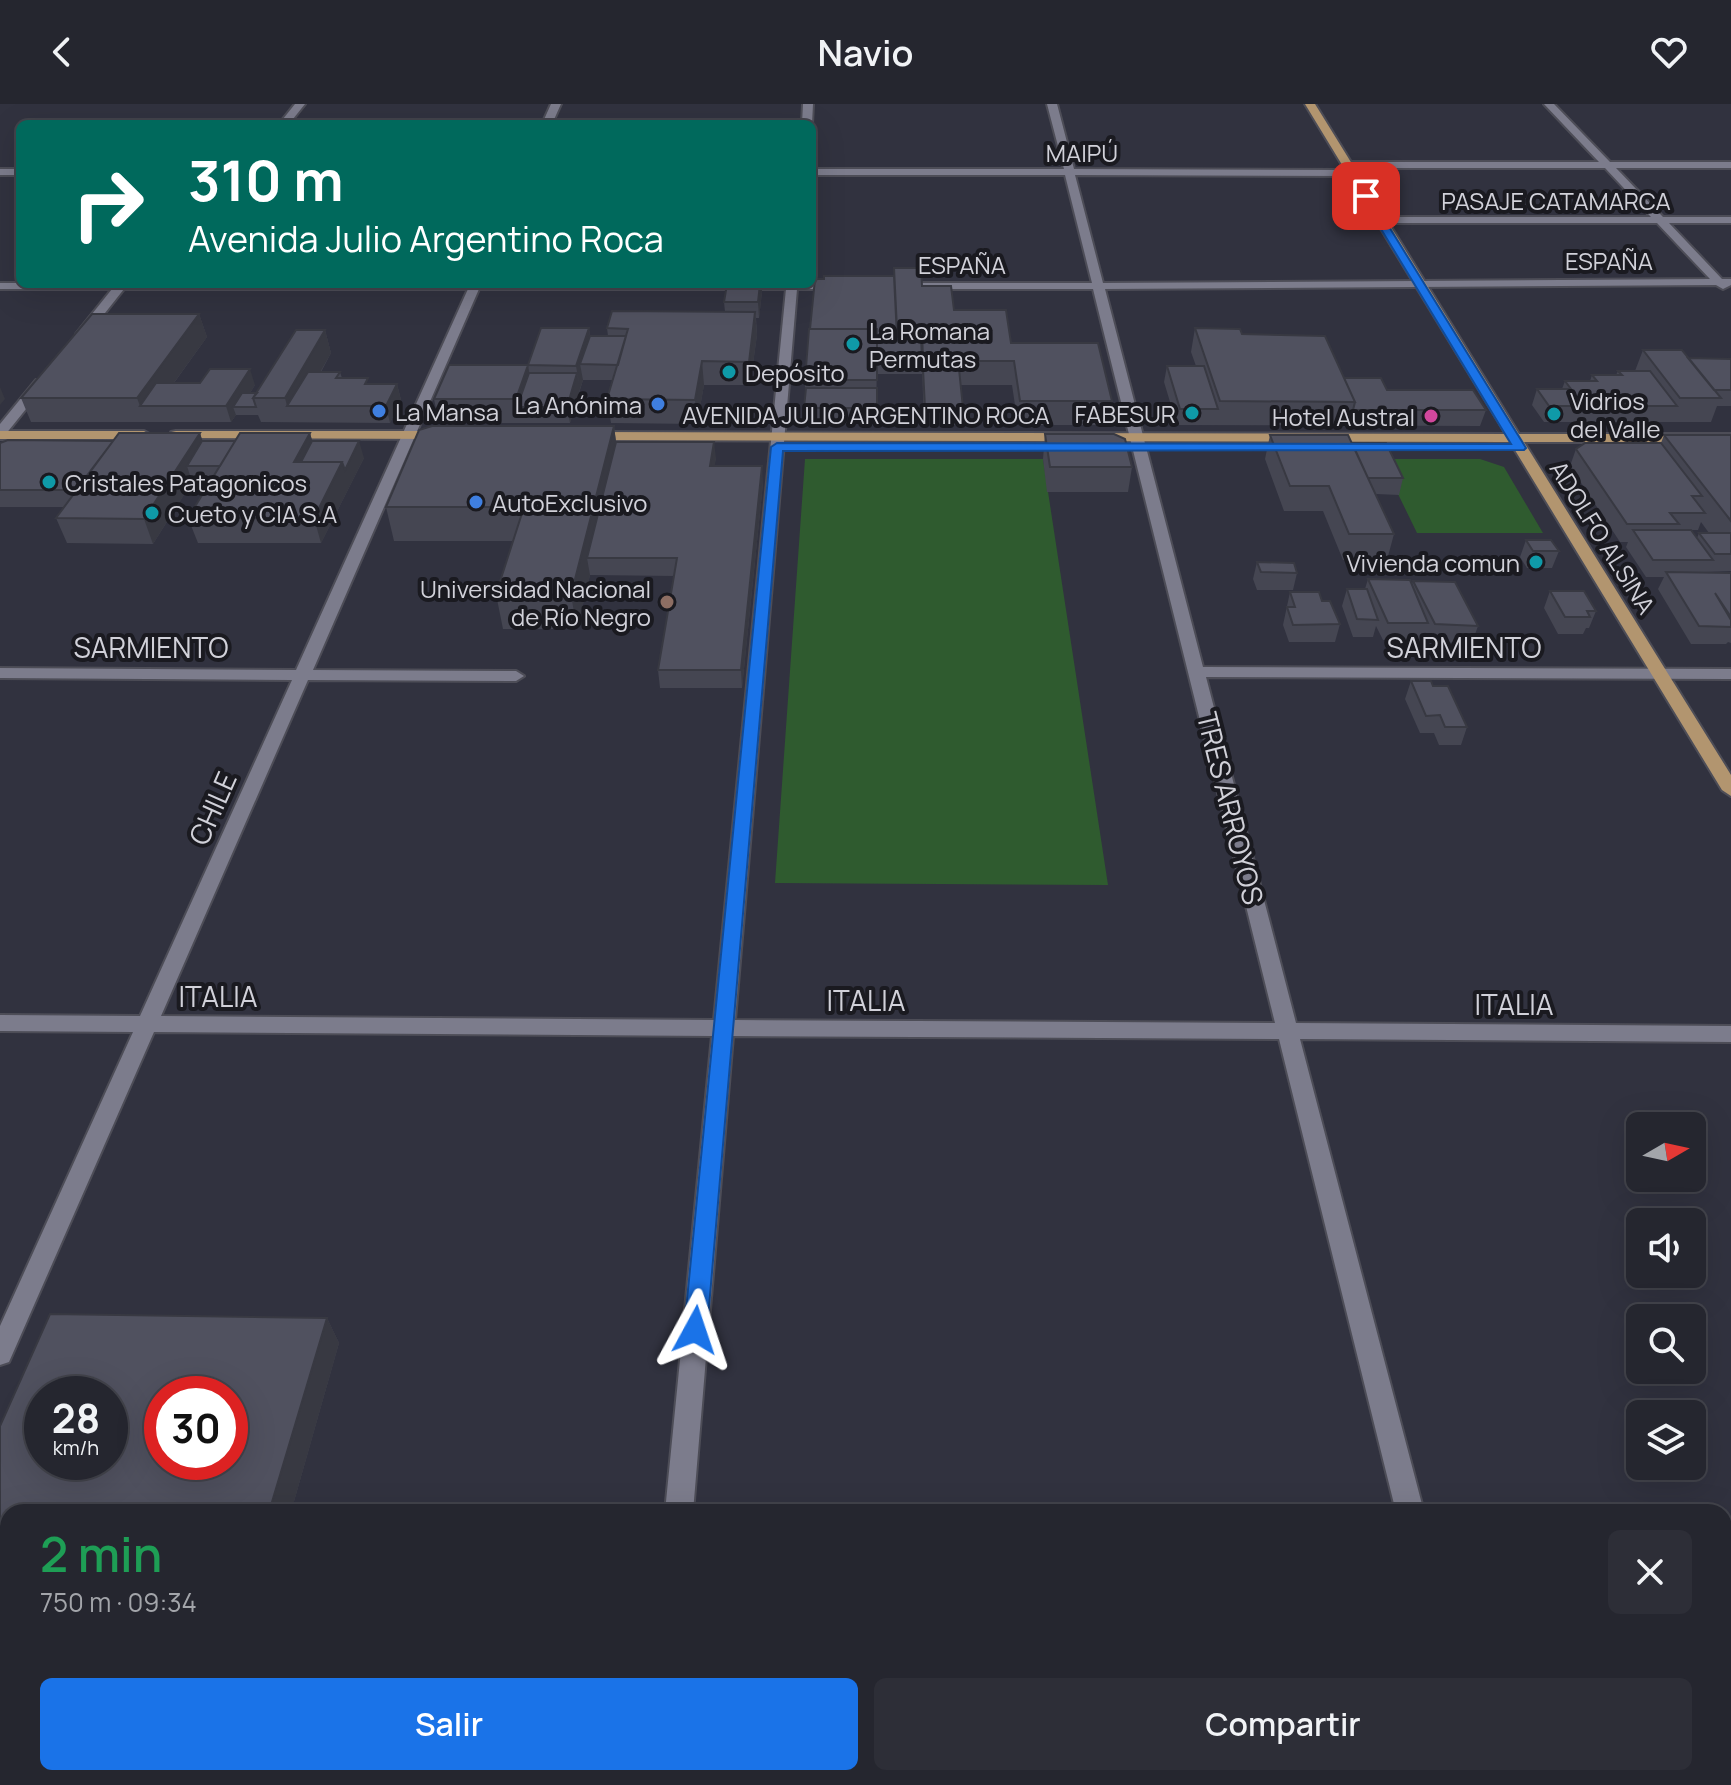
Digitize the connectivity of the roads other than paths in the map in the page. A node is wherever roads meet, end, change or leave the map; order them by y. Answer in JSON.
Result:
{"nodes":[{"id":1,"x":300,"y":104,"type":"edge"},
{"id":2,"x":1052,"y":104,"type":"edge"},
{"id":3,"x":1310,"y":104,"type":"edge"},
{"id":4,"x":1549,"y":104,"type":"edge"},
{"id":5,"x":287,"y":120,"type":"edge"},
{"id":6,"x":1608,"y":165,"type":"junction"},
{"id":7,"x":1731,"y":165,"type":"edge"},
{"id":8,"x":1349,"y":169,"type":"junction"},
{"id":9,"x":816,"y":172,"type":"edge"},
{"id":10,"x":1068,"y":172,"type":"junction"},
{"id":11,"x":1380,"y":220,"type":"junction"},
{"id":12,"x":1661,"y":220,"type":"junction"},
{"id":13,"x":1731,"y":220,"type":"edge"},
{"id":14,"x":1725,"y":282,"type":"edge"},
{"id":15,"x":816,"y":285,"type":"edge"},
{"id":16,"x":1420,"y":285,"type":"junction"},
{"id":17,"x":853,"y":286,"type":"edge"},
{"id":18,"x":883,"y":286,"type":"edge"},
{"id":19,"x":1097,"y":286,"type":"junction"},
{"id":20,"x":119,"y":288,"type":"edge"},
{"id":21,"x":475,"y":288,"type":"edge"},
{"id":22,"x":792,"y":288,"type":"edge"},
{"id":23,"x":1731,"y":294,"type":"edge"},
{"id":24,"x":71,"y":347,"type":"edge"},
{"id":25,"x":51,"y":371,"type":"edge"},
{"id":26,"x":0,"y":433,"type":"edge"},
{"id":27,"x":1731,"y":438,"type":"edge"},
{"id":28,"x":406,"y":441,"type":"junction"},
{"id":29,"x":453,"y":441,"type":"edge"},
{"id":30,"x":576,"y":441,"type":"edge"},
{"id":31,"x":777,"y":442,"type":"junction"},
{"id":32,"x":1137,"y":442,"type":"junction"},
{"id":33,"x":1517,"y":443,"type":"junction"},
{"id":34,"x":0,"y":447,"type":"edge"},
{"id":35,"x":155,"y":447,"type":"edge"},
{"id":36,"x":171,"y":447,"type":"edge"},
{"id":37,"x":1731,"y":448,"type":"edge"},
{"id":38,"x":1197,"y":672,"type":"junction"},
{"id":39,"x":0,"y":673,"type":"edge"},
{"id":40,"x":302,"y":674,"type":"junction"},
{"id":41,"x":1660,"y":674,"type":"junction"},
{"id":42,"x":1731,"y":674,"type":"edge"},
{"id":43,"x":516,"y":676,"type":"dead end"},
{"id":44,"x":1731,"y":790,"type":"edge"},
{"id":45,"x":0,"y":1023,"type":"edge"},
{"id":46,"x":147,"y":1024,"type":"junction"},
{"id":47,"x":723,"y":1027,"type":"junction"},
{"id":48,"x":1287,"y":1031,"type":"junction"},
{"id":49,"x":1731,"y":1034,"type":"edge"},
{"id":50,"x":0,"y":1354,"type":"edge"},
{"id":51,"x":680,"y":1504,"type":"edge"},
{"id":52,"x":1408,"y":1504,"type":"edge"}],
"edges":[{"from":1,"to":5,"type":"street"},
{"from":2,"to":10,"type":"street","name":"TRES ARROYOS"},
{"from":3,"to":8,"type":"main road","name":"ADOLFO ALSINA"},
{"from":4,"to":6,"type":"street"},
{"from":6,"to":7,"type":"street","name":"MAIPÚ"},
{"from":6,"to":8,"type":"street","name":"MAIPÚ"},
{"from":6,"to":12,"type":"street"},
{"from":8,"to":10,"type":"street","name":"MAIPÚ"},
{"from":8,"to":11,"type":"main road","name":"ADOLFO ALSINA"},
{"from":9,"to":10,"type":"street","name":"MAIPÚ"},
{"from":10,"to":19,"type":"street","name":"TRES ARROYOS"},
{"from":11,"to":12,"type":"street","name":"PASAJE CATAMARCA"},
{"from":11,"to":16,"type":"main road","name":"ADOLFO ALSINA"},
{"from":12,"to":13,"type":"street","name":"PASAJE CATAMARCA"},
{"from":12,"to":14,"type":"street"},
{"from":14,"to":16,"type":"street","name":"ESPAÑA"},
{"from":14,"to":23,"type":"street"},
{"from":15,"to":17,"type":"street"},
{"from":16,"to":19,"type":"street","name":"ESPAÑA"},
{"from":16,"to":33,"type":"main road","name":"ADOLFO ALSINA"},
{"from":18,"to":19,"type":"street","name":"ESPAÑA"},
{"from":19,"to":32,"type":"street","name":"TRES ARROYOS"},
{"from":20,"to":24,"type":"street"},
{"from":21,"to":28,"type":"street","name":"CHILE"},
{"from":22,"to":31,"type":"street"},
{"from":25,"to":26,"type":"street"},
{"from":26,"to":28,"type":"main road"},
{"from":27,"to":33,"type":"main road","name":"AVENIDA JULIO ARGENTINO ROCA"},
{"from":28,"to":29,"type":"main road"},
{"from":28,"to":36,"type":"main road"},
{"from":28,"to":40,"type":"street","name":"CHILE"},
{"from":30,"to":31,"type":"main road","name":"AVENIDA JULIO ARGENTINO ROCA"},
{"from":31,"to":32,"type":"main road","name":"AVENIDA JULIO ARGENTINO ROCA"},
{"from":31,"to":47,"type":"street"},
{"from":32,"to":33,"type":"main road","name":"AVENIDA JULIO ARGENTINO ROCA"},
{"from":32,"to":38,"type":"street","name":"TRES ARROYOS"},
{"from":33,"to":37,"type":"main road","name":"AVENIDA JULIO ARGENTINO ROCA"},
{"from":33,"to":41,"type":"main road","name":"ADOLFO ALSINA"},
{"from":34,"to":35,"type":"main road"},
{"from":38,"to":41,"type":"street","name":"SARMIENTO"},
{"from":38,"to":48,"type":"street","name":"TRES ARROYOS"},
{"from":39,"to":40,"type":"street","name":"SARMIENTO"},
{"from":40,"to":43,"type":"street","name":"SARMIENTO"},
{"from":40,"to":46,"type":"street","name":"CHILE"},
{"from":41,"to":42,"type":"street","name":"SARMIENTO"},
{"from":41,"to":44,"type":"main road","name":"ADOLFO ALSINA"},
{"from":45,"to":46,"type":"street","name":"ITALIA"},
{"from":46,"to":47,"type":"street","name":"ITALIA"},
{"from":46,"to":50,"type":"street","name":"CHILE"},
{"from":47,"to":48,"type":"street","name":"ITALIA"},
{"from":47,"to":51,"type":"street"},
{"from":48,"to":49,"type":"street","name":"ITALIA"},
{"from":48,"to":52,"type":"street","name":"TRES ARROYOS"}]}
